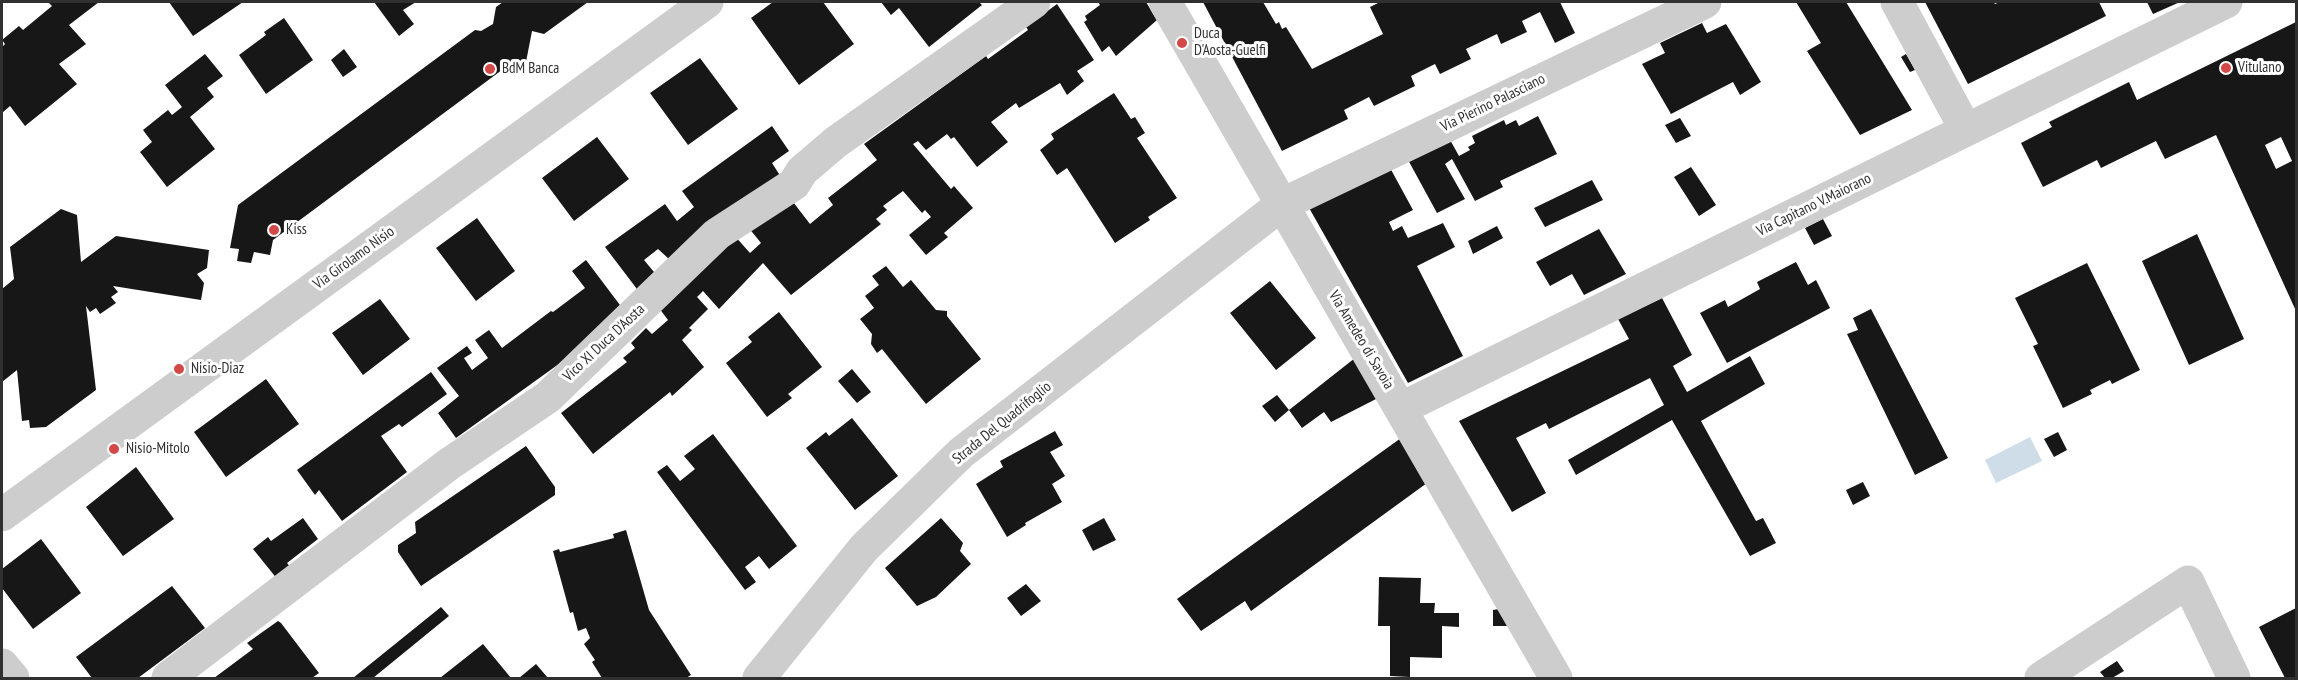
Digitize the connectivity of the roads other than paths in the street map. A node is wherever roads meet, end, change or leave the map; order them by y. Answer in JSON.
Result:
{"nodes":[{"id":1,"x":707,"y":2,"type":"edge"},
{"id":2,"x":1034,"y":2,"type":"edge"},
{"id":3,"x":1164,"y":2,"type":"edge"},
{"id":4,"x":1705,"y":2,"type":"edge"},
{"id":5,"x":1897,"y":2,"type":"edge"},
{"id":6,"x":2226,"y":2,"type":"edge"},
{"id":7,"x":1966,"y":130,"type":"junction"},
{"id":8,"x":1281,"y":205,"type":"junction"},
{"id":9,"x":1402,"y":408,"type":"junction"},
{"id":10,"x":2,"y":515,"type":"edge"},
{"id":11,"x":2,"y":665,"type":"edge"},
{"id":12,"x":13,"y":678,"type":"edge"},
{"id":13,"x":168,"y":678,"type":"edge"},
{"id":14,"x":759,"y":678,"type":"edge"},
{"id":15,"x":1556,"y":678,"type":"edge"},
{"id":16,"x":2041,"y":678,"type":"edge"},
{"id":17,"x":2234,"y":678,"type":"edge"}],
"edges":[{"from":1,"to":10,"type":"street","name":"Via Girolamo Nisio"},
{"from":2,"to":13,"type":"street","name":"Vico XI Duca D'Aosta"},
{"from":3,"to":8,"type":"street","name":"Via Amedeo di Savoia"},
{"from":4,"to":8,"type":"street","name":"Via Pierino Palasciano"},
{"from":5,"to":7,"type":"street"},
{"from":6,"to":7,"type":"street","name":"Via Capitano V.Maiorano"},
{"from":7,"to":9,"type":"street","name":"Via Capitano V.Maiorano"},
{"from":8,"to":9,"type":"street","name":"Via Amedeo di Savoia"},
{"from":8,"to":14,"type":"street","name":"Strada Del Quadrifoglio"},
{"from":9,"to":15,"type":"street","name":"Via Amedeo di Savoia"},
{"from":11,"to":12,"type":"street"},
{"from":16,"to":17,"type":"street"}]}
